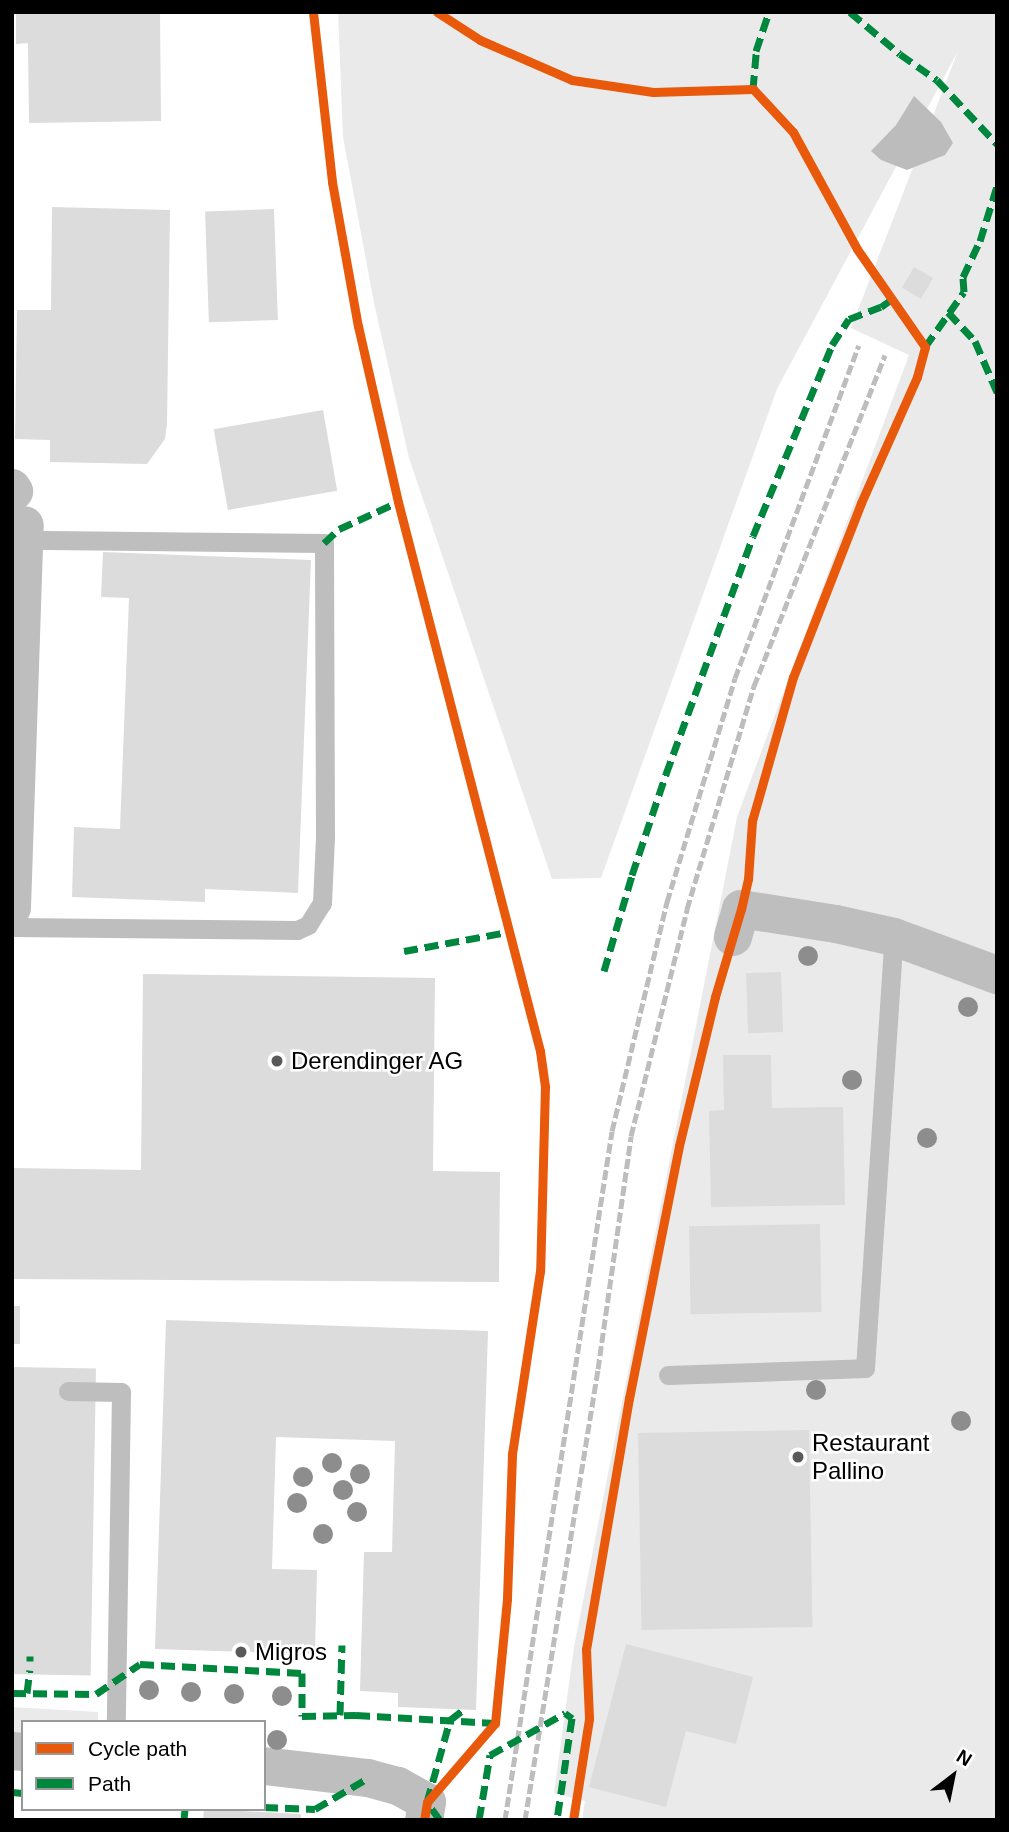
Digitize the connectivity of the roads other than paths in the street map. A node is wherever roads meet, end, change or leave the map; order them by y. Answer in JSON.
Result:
{"nodes":[{"id":1,"x":19,"y":511,"type":"edge"},
{"id":2,"x":12,"y":908,"type":"edge"},
{"id":3,"x":12,"y":928,"type":"edge"},
{"id":4,"x":733,"y":937,"type":"dead end"},
{"id":5,"x":894,"y":937,"type":"junction"},
{"id":6,"x":997,"y":975,"type":"edge"},
{"id":7,"x":668,"y":1375,"type":"dead end"},
{"id":8,"x":68,"y":1391,"type":"dead end"},
{"id":9,"x":116,"y":1720,"type":"edge"},
{"id":10,"x":266,"y":1766,"type":"edge"},
{"id":11,"x":424,"y":1820,"type":"edge"}],
"edges":[{"from":1,"to":2,"type":"street"},
{"from":1,"to":3,"type":"lane"},
{"from":4,"to":5,"type":"street"},
{"from":5,"to":6,"type":"street"},
{"from":5,"to":7,"type":"lane"},
{"from":8,"to":9,"type":"lane"},
{"from":10,"to":11,"type":"street"}]}
